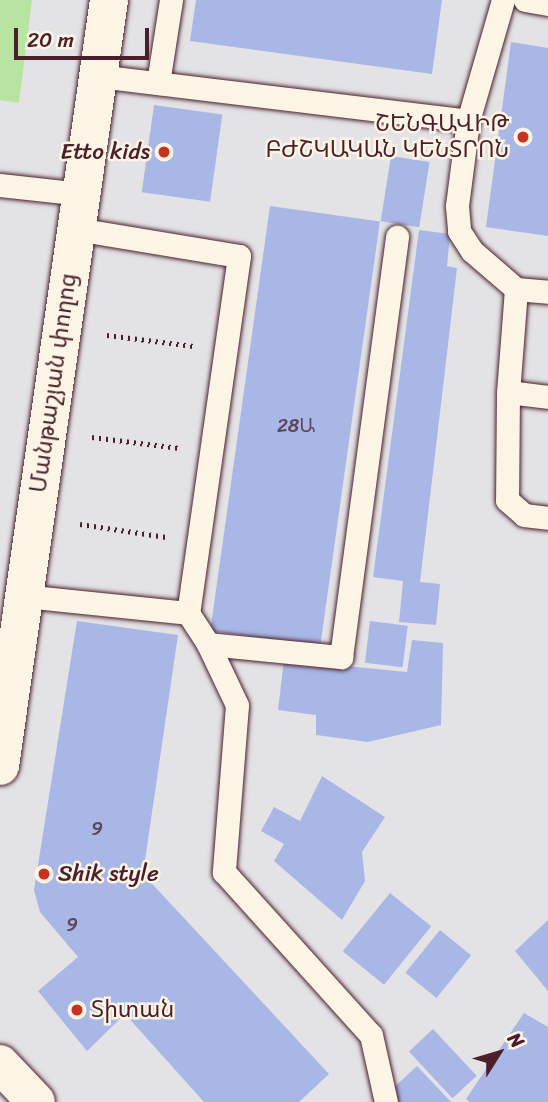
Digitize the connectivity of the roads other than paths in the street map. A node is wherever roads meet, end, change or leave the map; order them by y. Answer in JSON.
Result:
{"nodes":[{"id":1,"x":109,"y":0,"type":"edge"},
{"id":2,"x":171,"y":0,"type":"edge"},
{"id":3,"x":503,"y":0,"type":"edge"},
{"id":4,"x":525,"y":0,"type":"edge"},
{"id":5,"x":548,"y":4,"type":"edge"},
{"id":6,"x":98,"y":76,"type":"junction"},
{"id":7,"x":158,"y":83,"type":"junction"},
{"id":8,"x":468,"y":121,"type":"junction"},
{"id":9,"x":0,"y":185,"type":"edge"},
{"id":10,"x":79,"y":211,"type":"junction"},
{"id":11,"x":397,"y":237,"type":"dead end"},
{"id":12,"x":516,"y":289,"type":"junction"},
{"id":13,"x":548,"y":292,"type":"edge"},
{"id":14,"x":508,"y":392,"type":"junction"},
{"id":15,"x":548,"y":397,"type":"edge"},
{"id":16,"x":548,"y":518,"type":"edge"},
{"id":17,"x":24,"y":596,"type":"junction"},
{"id":18,"x":188,"y":613,"type":"junction"},
{"id":19,"x":208,"y":643,"type":"junction"},
{"id":20,"x":6,"y":685,"type":"edge"},
{"id":21,"x":0,"y":766,"type":"edge"},
{"id":22,"x":0,"y":1064,"type":"edge"},
{"id":23,"x":36,"y":1102,"type":"edge"},
{"id":24,"x":386,"y":1102,"type":"edge"}],
"edges":[{"from":1,"to":6,"type":"street","name":"Մանթաշյան փողոց"},
{"from":2,"to":7,"type":"lane"},
{"from":3,"to":8,"type":"lane"},
{"from":4,"to":5,"type":"lane"},
{"from":6,"to":7,"type":"lane"},
{"from":6,"to":10,"type":"street","name":"Մանթաշյան փողոց"},
{"from":7,"to":8,"type":"lane"},
{"from":8,"to":12,"type":"lane"},
{"from":9,"to":10,"type":"lane"},
{"from":10,"to":17,"type":"street","name":"Մանթաշյան փողոց"},
{"from":10,"to":18,"type":"lane"},
{"from":11,"to":19,"type":"lane"},
{"from":12,"to":13,"type":"lane"},
{"from":12,"to":14,"type":"lane"},
{"from":14,"to":15,"type":"lane"},
{"from":14,"to":16,"type":"lane"},
{"from":17,"to":18,"type":"lane"},
{"from":17,"to":20,"type":"street","name":"Մանթաշյան փողոց"},
{"from":18,"to":19,"type":"lane"},
{"from":19,"to":24,"type":"lane"},
{"from":20,"to":21,"type":"street","name":"Մանթաշյան փողոց"},
{"from":22,"to":23,"type":"street"}]}
